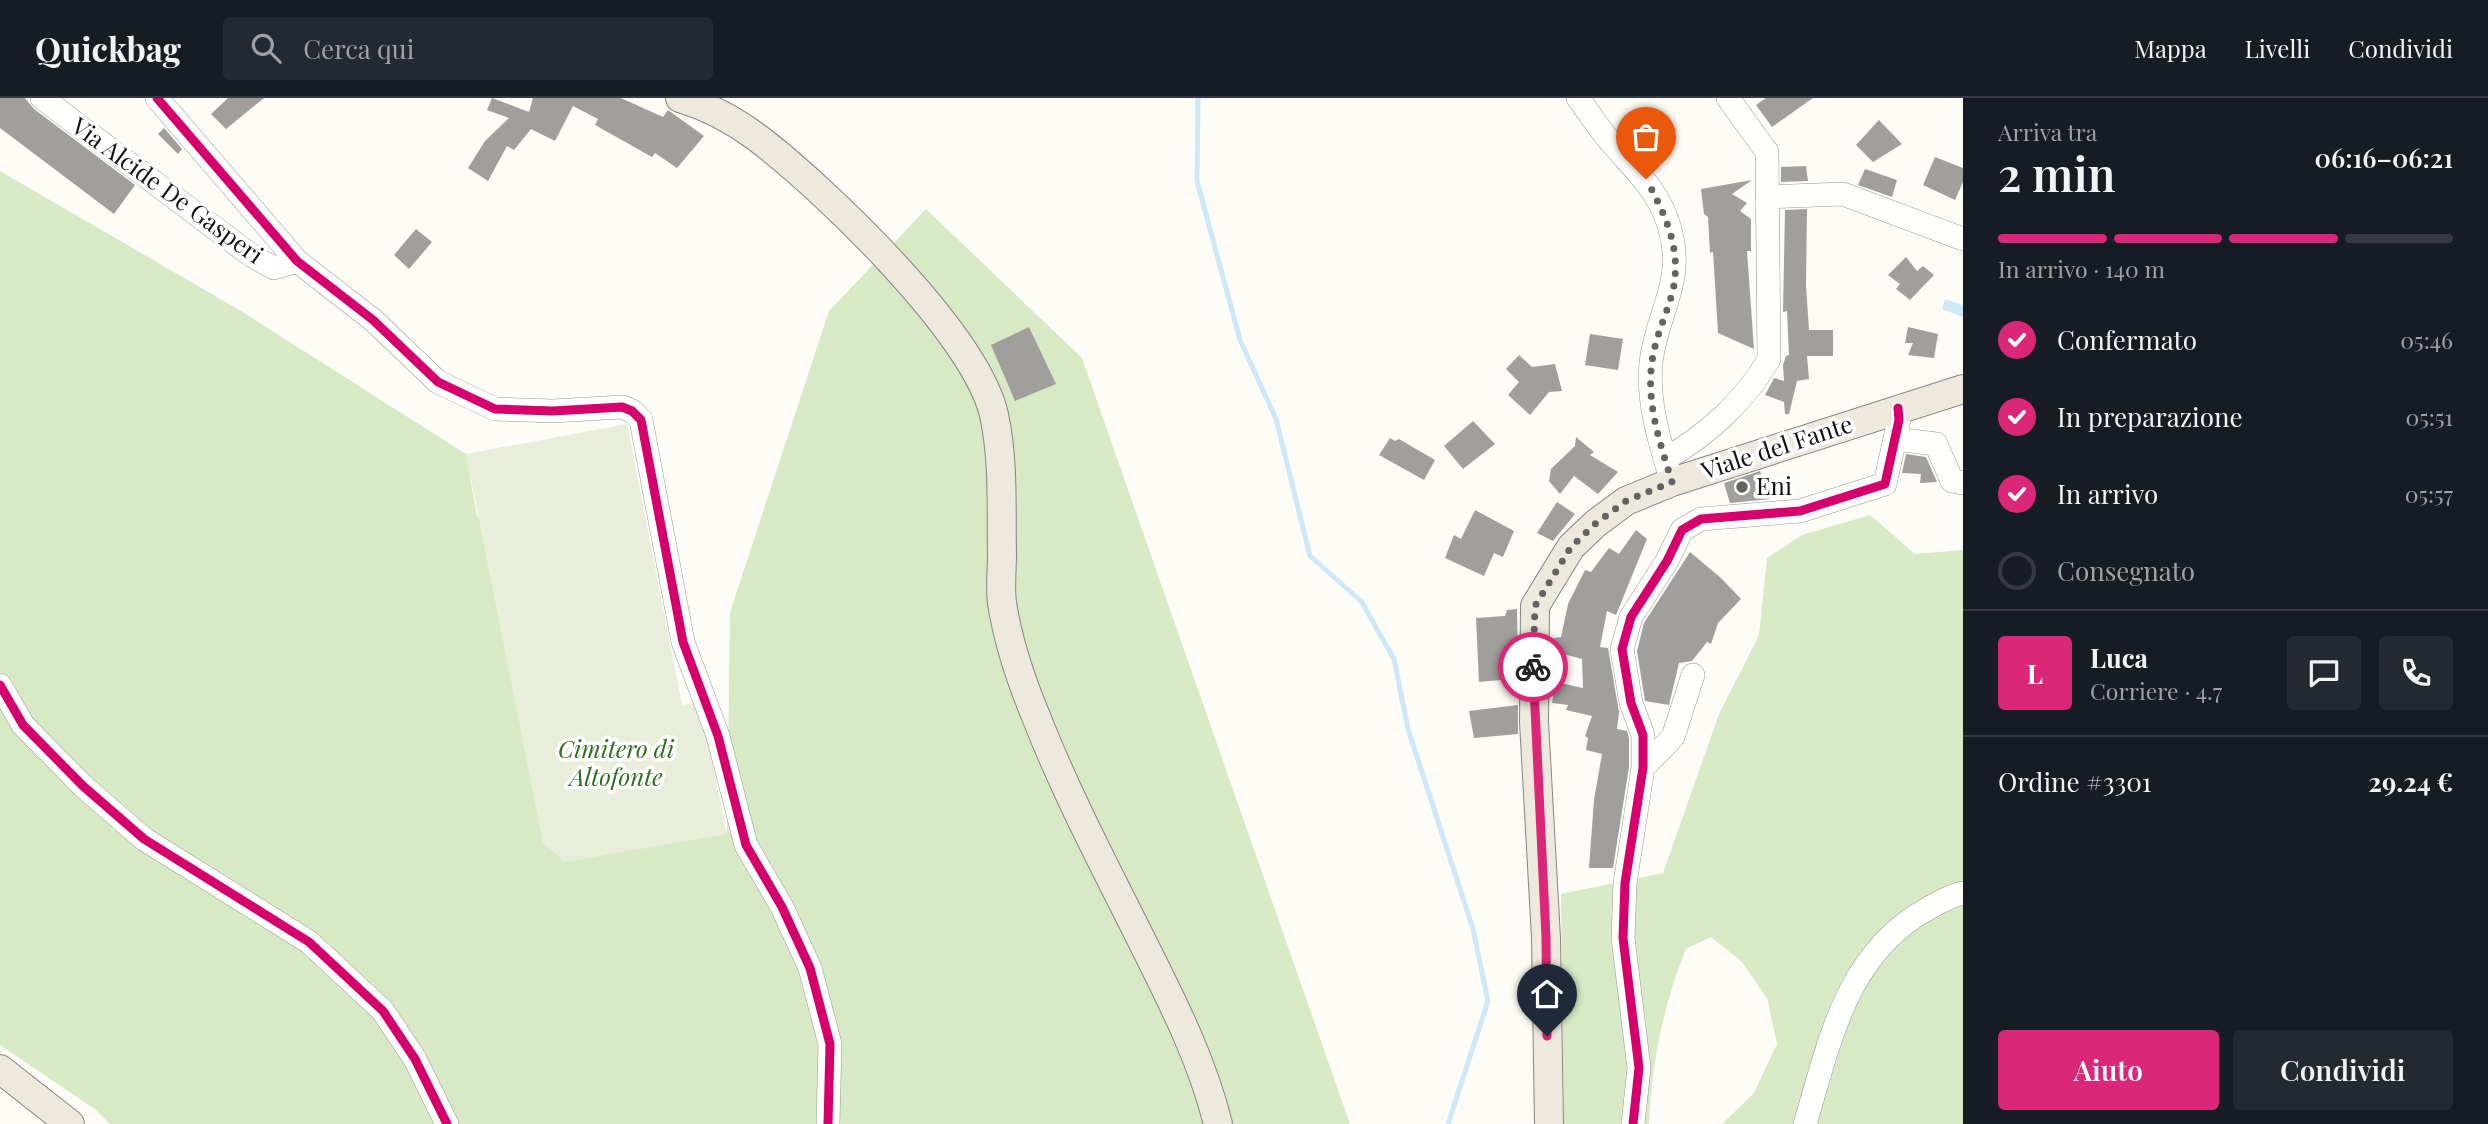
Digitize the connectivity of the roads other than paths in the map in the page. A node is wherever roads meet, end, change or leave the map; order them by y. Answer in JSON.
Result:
{"nodes":[{"id":1,"x":42,"y":98,"type":"edge"},
{"id":2,"x":157,"y":98,"type":"edge"},
{"id":3,"x":680,"y":98,"type":"edge"},
{"id":4,"x":1578,"y":98,"type":"edge"},
{"id":5,"x":1728,"y":98,"type":"edge"},
{"id":6,"x":1767,"y":197,"type":"junction"},
{"id":7,"x":1963,"y":239,"type":"edge"},
{"id":8,"x":297,"y":261,"type":"junction"},
{"id":9,"x":1963,"y":389,"type":"edge"},
{"id":10,"x":1898,"y":408,"type":"junction"},
{"id":11,"x":1895,"y":439,"type":"junction"},
{"id":12,"x":1668,"y":470,"type":"junction"},
{"id":13,"x":1963,"y":484,"type":"edge"},
{"id":14,"x":1693,"y":675,"type":"dead end"},
{"id":15,"x":0,"y":685,"type":"edge"},
{"id":16,"x":1643,"y":768,"type":"junction"},
{"id":17,"x":1963,"y":893,"type":"edge"},
{"id":18,"x":0,"y":1069,"type":"edge"},
{"id":19,"x":70,"y":1124,"type":"edge"},
{"id":20,"x":447,"y":1124,"type":"edge"},
{"id":21,"x":828,"y":1124,"type":"edge"},
{"id":22,"x":1218,"y":1124,"type":"edge"},
{"id":23,"x":1549,"y":1124,"type":"edge"},
{"id":24,"x":1633,"y":1124,"type":"edge"},
{"id":25,"x":1805,"y":1124,"type":"edge"}],
"edges":[{"from":1,"to":8,"type":"street","name":"Via Alcide De Gasperi"},
{"from":2,"to":8,"type":"street"},
{"from":3,"to":22,"type":"main road"},
{"from":4,"to":12,"type":"street"},
{"from":5,"to":6,"type":"street"},
{"from":6,"to":7,"type":"street"},
{"from":6,"to":12,"type":"street"},
{"from":8,"to":21,"type":"street"},
{"from":9,"to":10,"type":"main road","name":"Viale del Fante"},
{"from":10,"to":11,"type":"street"},
{"from":10,"to":12,"type":"main road","name":"Viale del Fante"},
{"from":11,"to":13,"type":"street"},
{"from":11,"to":16,"type":"street"},
{"from":12,"to":23,"type":"main road","name":"Viale del Fante"},
{"from":14,"to":16,"type":"street"},
{"from":15,"to":20,"type":"street"},
{"from":16,"to":24,"type":"street"},
{"from":17,"to":25,"type":"street"},
{"from":18,"to":19,"type":"main road"}]}
